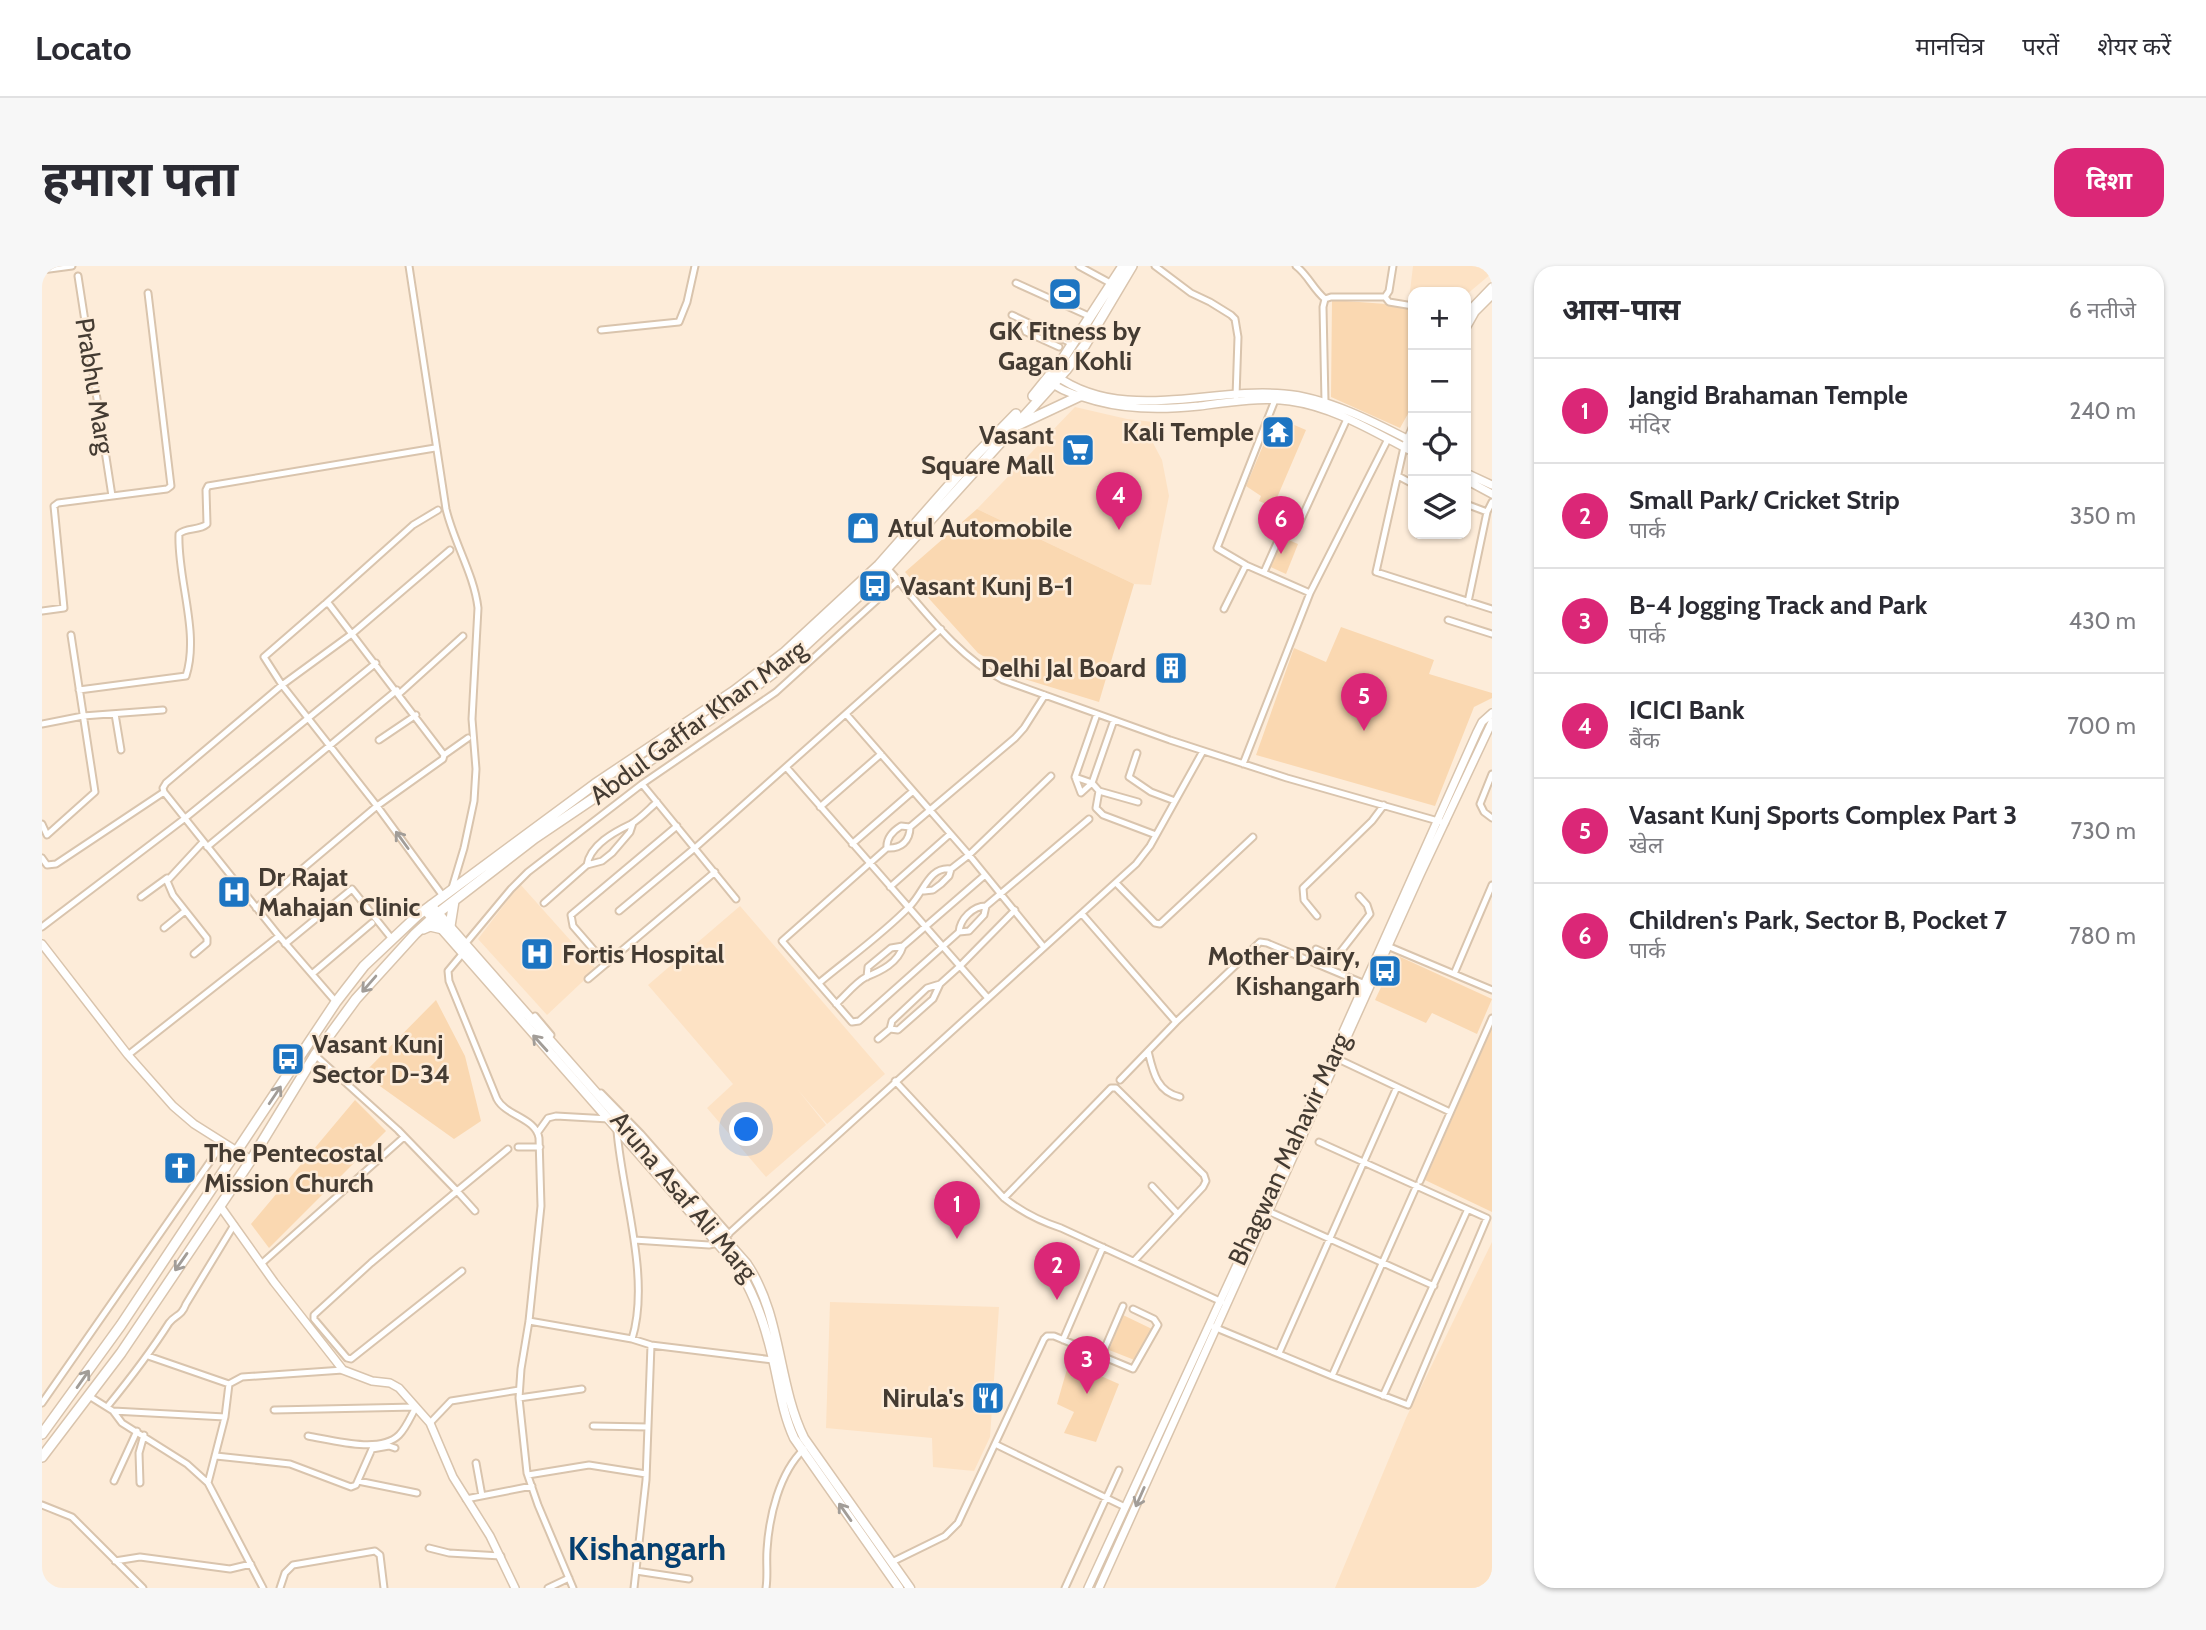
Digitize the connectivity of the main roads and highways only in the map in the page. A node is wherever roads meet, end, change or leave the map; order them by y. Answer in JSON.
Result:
{"nodes":[{"id":1,"x":1123,"y":266,"type":"edge"},
{"id":2,"x":1132,"y":266,"type":"edge"},
{"id":3,"x":1053,"y":379,"type":"junction"},
{"id":4,"x":1080,"y":396,"type":"road end"},
{"id":5,"x":1012,"y":428,"type":"junction"},
{"id":6,"x":450,"y":896,"type":"junction"},
{"id":7,"x":429,"y":912,"type":"junction"},
{"id":8,"x":446,"y":928,"type":"junction"},
{"id":9,"x":415,"y":933,"type":"junction"},
{"id":10,"x":723,"y":1239,"type":"junction"},
{"id":11,"x":42,"y":1434,"type":"edge"},
{"id":12,"x":805,"y":1448,"type":"junction"},
{"id":13,"x":42,"y":1457,"type":"edge"},
{"id":14,"x":899,"y":1588,"type":"edge"},
{"id":15,"x":910,"y":1588,"type":"edge"}],
"edges":[{"from":1,"to":3,"type":"main road","name":"Abdul Gaffar Khan Marg"},
{"from":2,"to":3,"type":"main road","name":"Abdul Gaffar Khan Marg"},
{"from":3,"to":5,"type":"main road","name":"Abdul Gaffar Khan Marg"},
{"from":3,"to":6,"type":"main road","name":"Abdul Gaffar Khan Marg"},
{"from":4,"to":5,"type":"main road"},
{"from":5,"to":6,"type":"main road","name":"Abdul Gaffar Khan Marg"},
{"from":6,"to":7,"type":"main road"},
{"from":6,"to":8,"type":"main road"},
{"from":7,"to":8,"type":"main road","name":"Aruna Asaf Ali Marg"},
{"from":7,"to":9,"type":"main road"},
{"from":11,"to":7,"type":"main road","one_way":true},
{"from":8,"to":9,"type":"main road"},
{"from":10,"to":8,"type":"main road","name":"Aruna Asaf Ali Marg","one_way":true},
{"from":8,"to":10,"type":"main road","name":"Aruna Asaf Ali Marg"},
{"from":9,"to":13,"type":"main road","one_way":true},
{"from":10,"to":12,"type":"main road","name":"Aruna Asaf Ali Marg"},
{"from":10,"to":12,"type":"main road","name":"Aruna Asaf Ali Marg"},
{"from":14,"to":12,"type":"main road","name":"Aruna Asaf Ali Marg","one_way":true},
{"from":12,"to":15,"type":"main road","name":"Aruna Asaf Ali Marg"}]}
